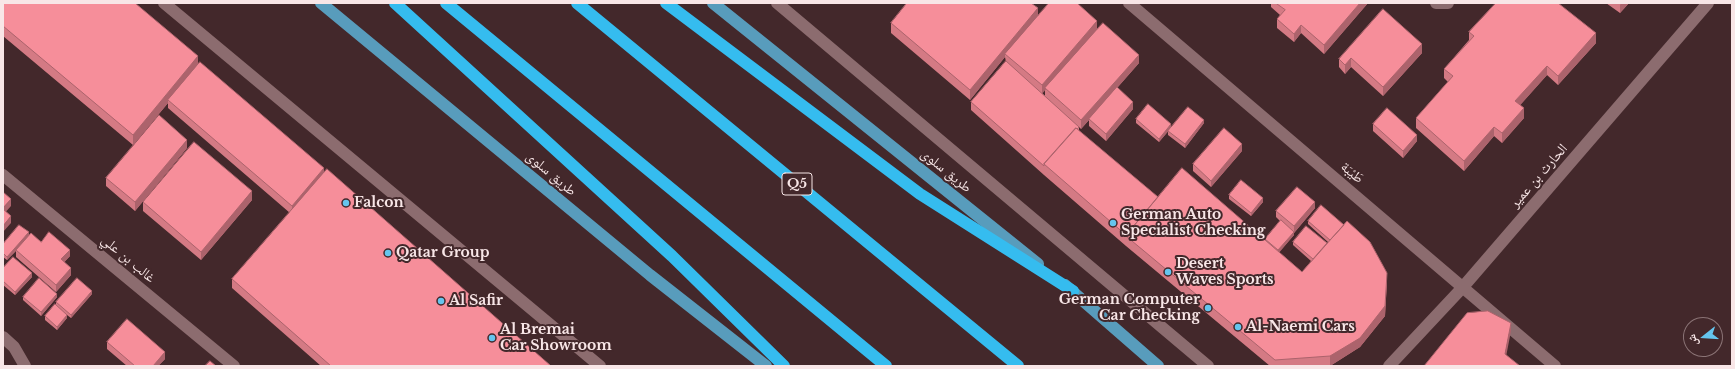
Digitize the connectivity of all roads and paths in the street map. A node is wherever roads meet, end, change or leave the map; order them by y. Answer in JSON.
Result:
{"nodes":[{"id":1,"x":164,"y":3,"type":"edge"},
{"id":2,"x":320,"y":3,"type":"edge"},
{"id":3,"x":395,"y":3,"type":"edge"},
{"id":4,"x":446,"y":3,"type":"edge"},
{"id":5,"x":577,"y":3,"type":"edge"},
{"id":6,"x":666,"y":3,"type":"edge"},
{"id":7,"x":713,"y":3,"type":"edge"},
{"id":8,"x":778,"y":3,"type":"edge"},
{"id":9,"x":1129,"y":3,"type":"edge"},
{"id":10,"x":1436,"y":3,"type":"edge"},
{"id":11,"x":1448,"y":3,"type":"edge"},
{"id":12,"x":1708,"y":3,"type":"edge"},
{"id":13,"x":3,"y":175,"type":"edge"},
{"id":14,"x":1463,"y":287,"type":"junction"},
{"id":15,"x":1073,"y":291,"type":"junction"},
{"id":16,"x":3,"y":337,"type":"edge"},
{"id":17,"x":25,"y":366,"type":"edge"},
{"id":18,"x":234,"y":366,"type":"edge"},
{"id":19,"x":600,"y":366,"type":"edge"},
{"id":20,"x":766,"y":366,"type":"edge"},
{"id":21,"x":784,"y":366,"type":"edge"},
{"id":22,"x":886,"y":366,"type":"edge"},
{"id":23,"x":1018,"y":366,"type":"edge"},
{"id":24,"x":1158,"y":366,"type":"edge"},
{"id":25,"x":1208,"y":366,"type":"edge"},
{"id":26,"x":1389,"y":366,"type":"edge"},
{"id":27,"x":1555,"y":366,"type":"edge"}],
"edges":[{"from":1,"to":19,"type":"street"},
{"from":2,"to":20,"type":"main road","name":"طريق سلوى"},
{"from":3,"to":21,"type":"highway"},
{"from":4,"to":22,"type":"highway"},
{"from":5,"to":23,"type":"highway","number":"Q5"},
{"from":6,"to":15,"type":"highway"},
{"from":7,"to":15,"type":"main road","name":"طريق سلوى"},
{"from":8,"to":25,"type":"street"},
{"from":9,"to":14,"type":"street","name":"طَيْبَة"},
{"from":10,"to":11,"type":"street"},
{"from":12,"to":14,"type":"street","name":"الحارث بن عمير"},
{"from":13,"to":18,"type":"street","name":"غالب بن علي"},
{"from":14,"to":26,"type":"street","name":"الحارث بن عمير"},
{"from":14,"to":27,"type":"street","name":"طَيْبَة"},
{"from":15,"to":24,"type":"main road","name":"طريق سلوى"},
{"from":16,"to":17,"type":"street"}]}
